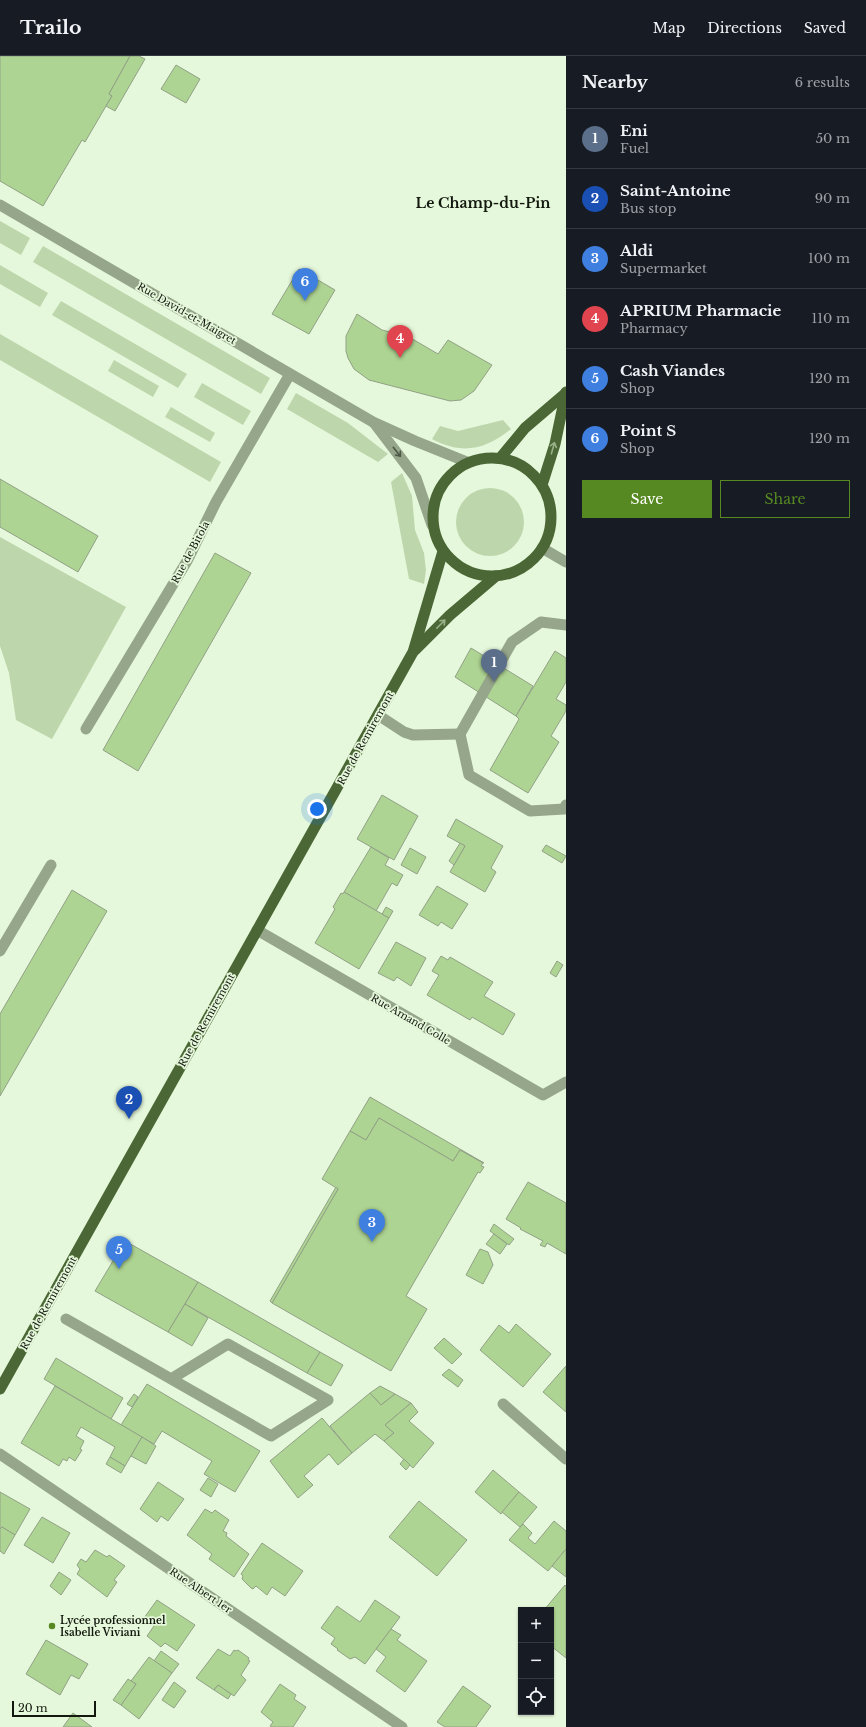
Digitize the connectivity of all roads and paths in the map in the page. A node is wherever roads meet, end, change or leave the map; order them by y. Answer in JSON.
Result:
{"nodes":[{"id":1,"x":0,"y":205,"type":"edge"},
{"id":2,"x":290,"y":374,"type":"junction"},
{"id":3,"x":566,"y":393,"type":"edge"},
{"id":4,"x":373,"y":422,"type":"junction"},
{"id":5,"x":501,"y":458,"type":"junction"},
{"id":6,"x":467,"y":462,"type":"junction"},
{"id":7,"x":542,"y":485,"type":"junction"},
{"id":8,"x":432,"y":525,"type":"junction"},
{"id":9,"x":542,"y":548,"type":"junction"},
{"id":10,"x":443,"y":551,"type":"junction"},
{"id":11,"x":566,"y":562,"type":"edge"},
{"id":12,"x":496,"y":576,"type":"junction"},
{"id":13,"x":566,"y":625,"type":"edge"},
{"id":14,"x":413,"y":652,"type":"junction"},
{"id":15,"x":378,"y":715,"type":"junction"},
{"id":16,"x":86,"y":729,"type":"dead end"},
{"id":17,"x":460,"y":734,"type":"junction"},
{"id":18,"x":566,"y":805,"type":"edge"},
{"id":19,"x":51,"y":865,"type":"dead end"},
{"id":20,"x":257,"y":930,"type":"junction"},
{"id":21,"x":0,"y":951,"type":"edge"},
{"id":22,"x":566,"y":1082,"type":"edge"},
{"id":23,"x":66,"y":1319,"type":"dead end"},
{"id":24,"x":171,"y":1379,"type":"junction"},
{"id":25,"x":0,"y":1389,"type":"edge"},
{"id":26,"x":504,"y":1404,"type":"dead end"},
{"id":27,"x":0,"y":1454,"type":"edge"},
{"id":28,"x":566,"y":1459,"type":"edge"},
{"id":29,"x":402,"y":1727,"type":"edge"}],
"edges":[{"from":1,"to":2,"type":"street","name":"Rue David-et-Maigret"},
{"from":2,"to":4,"type":"street","name":"Rue David-et-Maigret"},
{"from":2,"to":16,"type":"street","name":"Rue de Bitola"},
{"from":3,"to":5,"type":"main road"},
{"from":7,"to":3,"type":"main road","one_way":true},
{"from":4,"to":6,"type":"street","name":"Rue David-et-Maigret"},
{"from":4,"to":8,"type":"street","name":"Rue David-et-Maigret","one_way":true},
{"from":5,"to":6,"type":"main road"},
{"from":5,"to":7,"type":"main road"},
{"from":6,"to":8,"type":"main road"},
{"from":7,"to":9,"type":"main road"},
{"from":8,"to":10,"type":"main road"},
{"from":9,"to":11,"type":"street"},
{"from":9,"to":12,"type":"main road"},
{"from":10,"to":12,"type":"main road"},
{"from":10,"to":14,"type":"main road","name":"Rue de Remiremont"},
{"from":14,"to":12,"type":"main road","name":"Rue de Remiremont","one_way":true},
{"from":13,"to":17,"type":"street"},
{"from":14,"to":15,"type":"main road","name":"Rue de Remiremont"},
{"from":15,"to":17,"type":"street"},
{"from":15,"to":20,"type":"main road","name":"Rue de Remiremont"},
{"from":17,"to":18,"type":"street"},
{"from":19,"to":21,"type":"street"},
{"from":20,"to":22,"type":"street","name":"Rue Amand Colle"},
{"from":20,"to":25,"type":"main road","name":"Rue de Remiremont"},
{"from":23,"to":24,"type":"street"},
{"from":24,"to":24,"type":"street"},
{"from":26,"to":28,"type":"street"},
{"from":27,"to":29,"type":"street","name":"Rue Albert 1er"}]}
